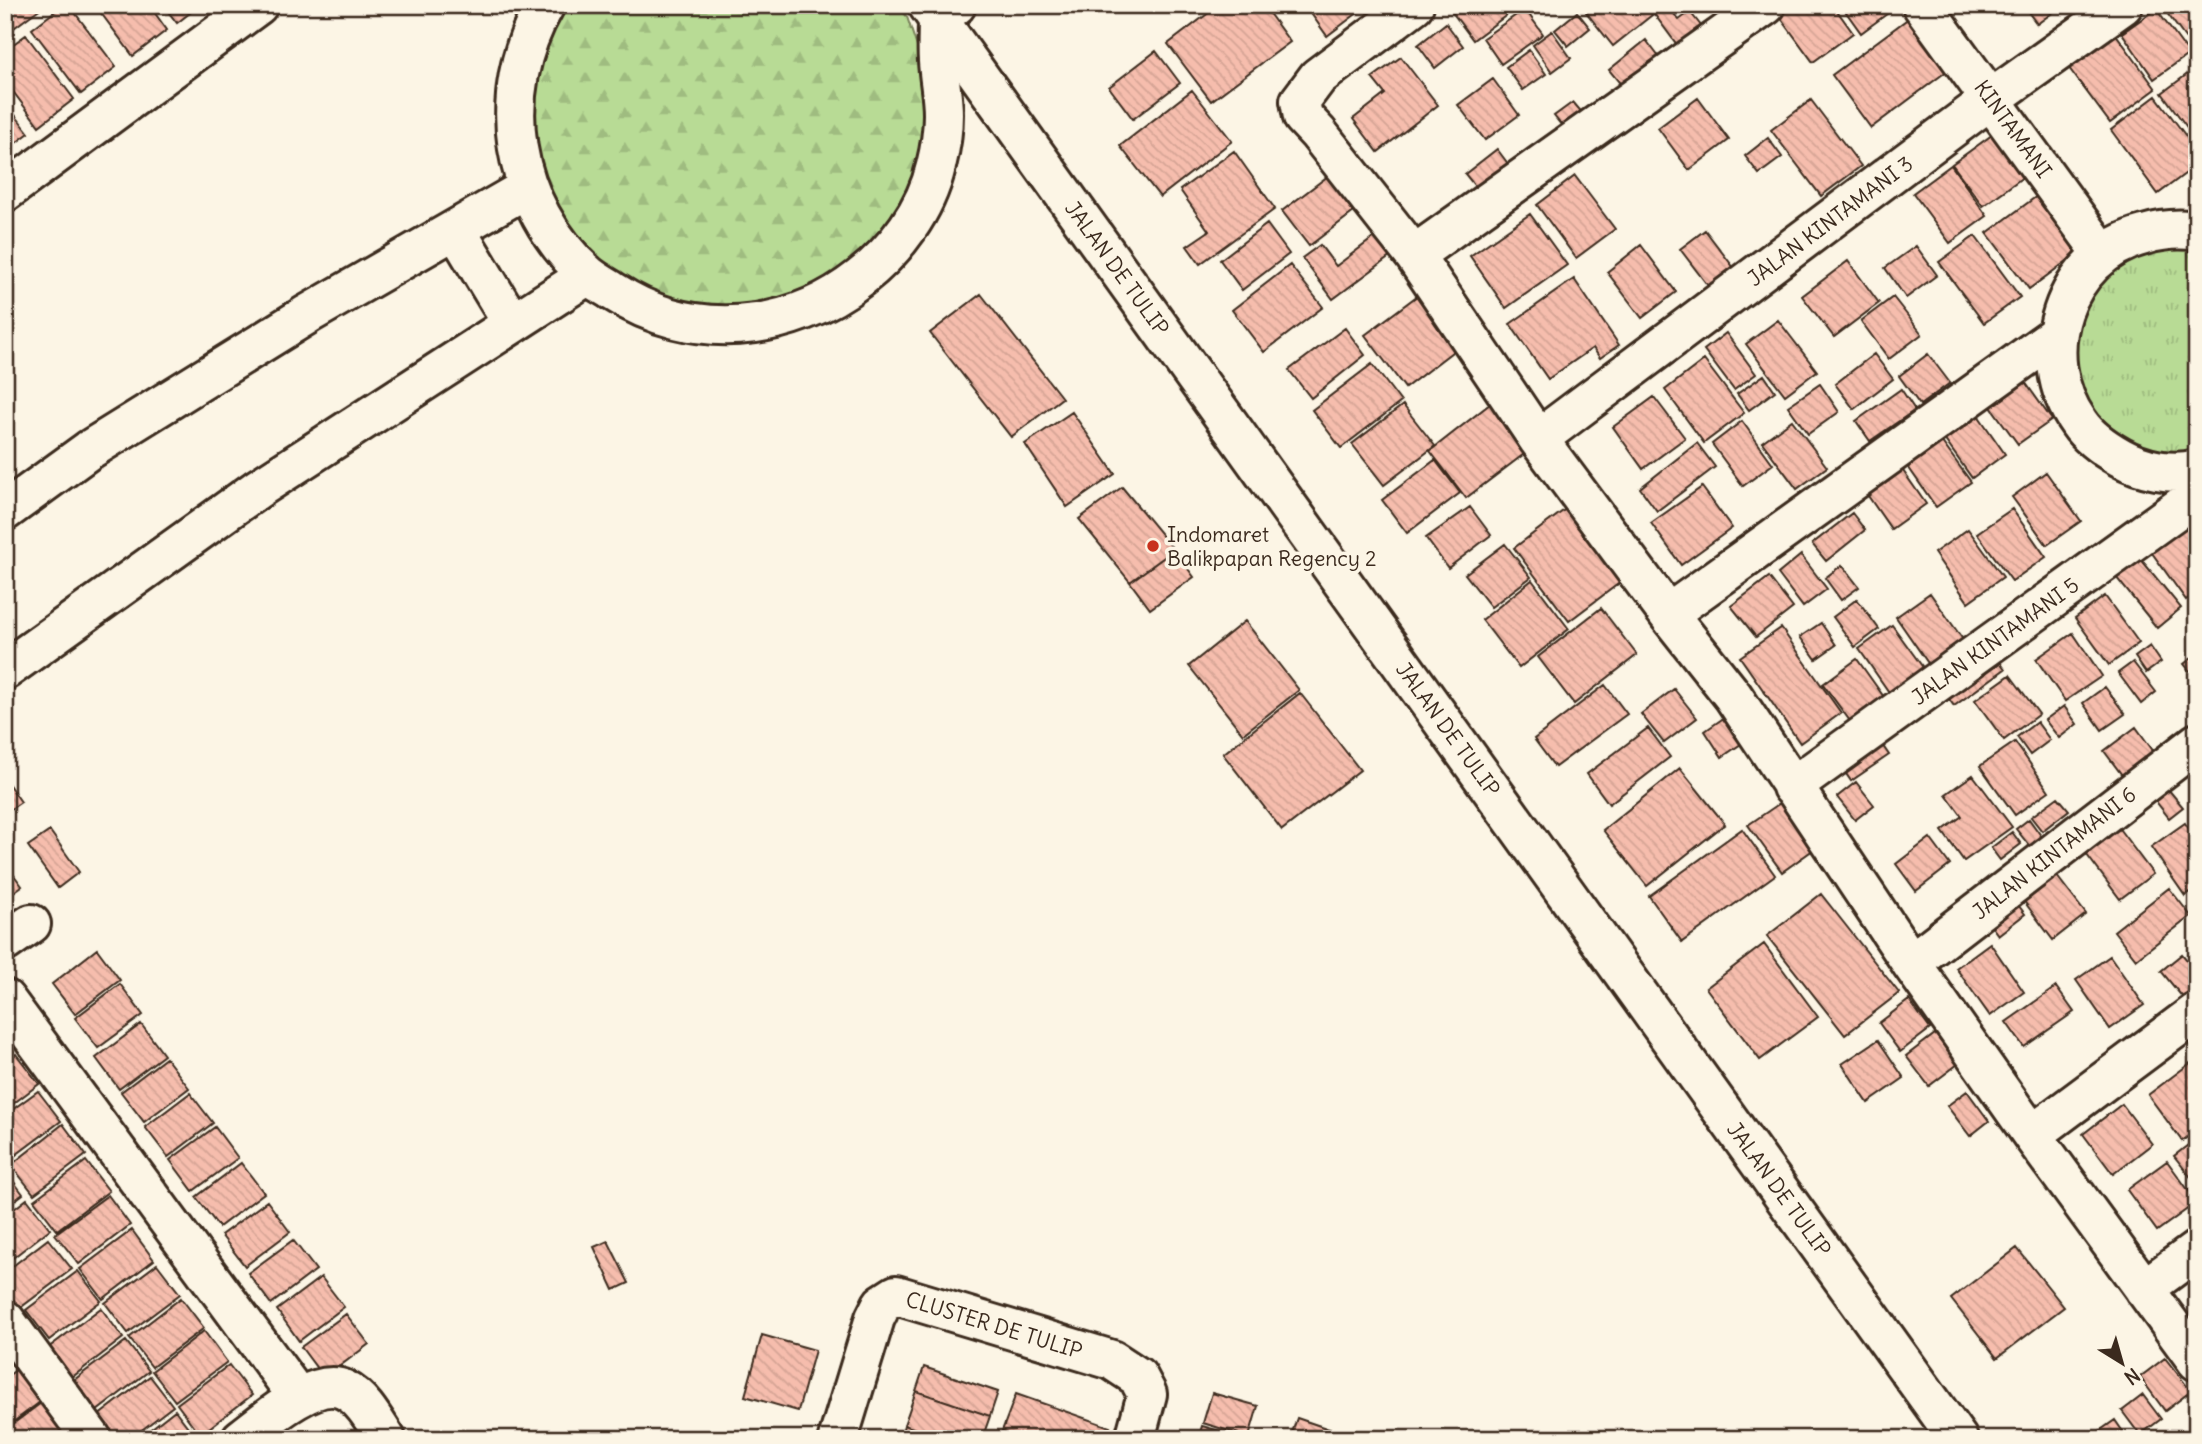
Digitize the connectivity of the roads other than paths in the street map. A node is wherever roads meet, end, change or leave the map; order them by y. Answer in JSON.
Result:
{"nodes":[{"id":1,"x":258,"y":5,"type":"edge"},
{"id":2,"x":545,"y":5,"type":"edge"},
{"id":3,"x":1414,"y":5,"type":"edge"},
{"id":4,"x":1766,"y":5,"type":"edge"},
{"id":5,"x":1923,"y":5,"type":"edge"},
{"id":6,"x":2123,"y":5,"type":"edge"},
{"id":7,"x":941,"y":10,"type":"edge"},
{"id":8,"x":1992,"y":99,"type":"junction"},
{"id":9,"x":527,"y":188,"type":"junction"},
{"id":10,"x":5,"y":192,"type":"edge"},
{"id":11,"x":2196,"y":229,"type":"edge"},
{"id":12,"x":456,"y":230,"type":"junction"},
{"id":13,"x":2103,"y":254,"type":"junction"},
{"id":14,"x":1414,"y":255,"type":"junction"},
{"id":15,"x":588,"y":275,"type":"junction"},
{"id":16,"x":512,"y":323,"type":"junction"},
{"id":17,"x":2056,"y":335,"type":"junction"},
{"id":18,"x":1538,"y":439,"type":"junction"},
{"id":19,"x":2197,"y":469,"type":"edge"},
{"id":20,"x":2197,"y":495,"type":"edge"},
{"id":21,"x":5,"y":511,"type":"edge"},
{"id":22,"x":1668,"y":614,"type":"junction"},
{"id":23,"x":5,"y":670,"type":"edge"},
{"id":24,"x":2197,"y":743,"type":"edge"},
{"id":25,"x":1793,"y":788,"type":"junction"},
{"id":26,"x":1911,"y":963,"type":"junction"},
{"id":27,"x":5,"y":999,"type":"edge"},
{"id":28,"x":2197,"y":1012,"type":"edge"},
{"id":29,"x":2032,"y":1135,"type":"junction"},
{"id":30,"x":2197,"y":1250,"type":"edge"},
{"id":31,"x":2144,"y":1289,"type":"junction"},
{"id":32,"x":5,"y":1320,"type":"edge"},
{"id":33,"x":2197,"y":1361,"type":"edge"},
{"id":34,"x":298,"y":1397,"type":"junction"},
{"id":35,"x":92,"y":1439,"type":"edge"},
{"id":36,"x":241,"y":1439,"type":"edge"},
{"id":37,"x":386,"y":1439,"type":"edge"},
{"id":38,"x":838,"y":1439,"type":"edge"},
{"id":39,"x":1135,"y":1439,"type":"edge"},
{"id":40,"x":1958,"y":1439,"type":"edge"}],
"edges":[{"from":1,"to":10,"type":"street"},
{"from":2,"to":9,"type":"street"},
{"from":3,"to":14,"type":"street"},
{"from":4,"to":14,"type":"street"},
{"from":5,"to":8,"type":"street","name":"KINTAMANI"},
{"from":6,"to":8,"type":"street","name":"JALAN KINTAMANI 3"},
{"from":7,"to":15,"type":"street"},
{"from":7,"to":40,"type":"street","name":"JALAN DE TULIP"},
{"from":8,"to":13,"type":"street","name":"KINTAMANI"},
{"from":8,"to":18,"type":"street","name":"JALAN KINTAMANI 3"},
{"from":9,"to":12,"type":"street"},
{"from":9,"to":15,"type":"street"},
{"from":11,"to":13,"type":"street"},
{"from":12,"to":16,"type":"street"},
{"from":12,"to":21,"type":"street"},
{"from":13,"to":17,"type":"street"},
{"from":14,"to":18,"type":"street"},
{"from":15,"to":16,"type":"street"},
{"from":16,"to":23,"type":"street"},
{"from":17,"to":19,"type":"street"},
{"from":17,"to":22,"type":"street"},
{"from":18,"to":22,"type":"street"},
{"from":20,"to":25,"type":"street","name":"JALAN KINTAMANI 5"},
{"from":22,"to":25,"type":"street"},
{"from":24,"to":26,"type":"street","name":"JALAN KINTAMANI 6"},
{"from":25,"to":26,"type":"street"},
{"from":26,"to":29,"type":"street"},
{"from":27,"to":34,"type":"street"},
{"from":28,"to":29,"type":"street"},
{"from":29,"to":31,"type":"street"},
{"from":30,"to":31,"type":"street"},
{"from":31,"to":33,"type":"street"},
{"from":32,"to":35,"type":"street"},
{"from":34,"to":36,"type":"street"},
{"from":34,"to":37,"type":"street"},
{"from":38,"to":39,"type":"street","name":"CLUSTER DE TULIP"}]}
